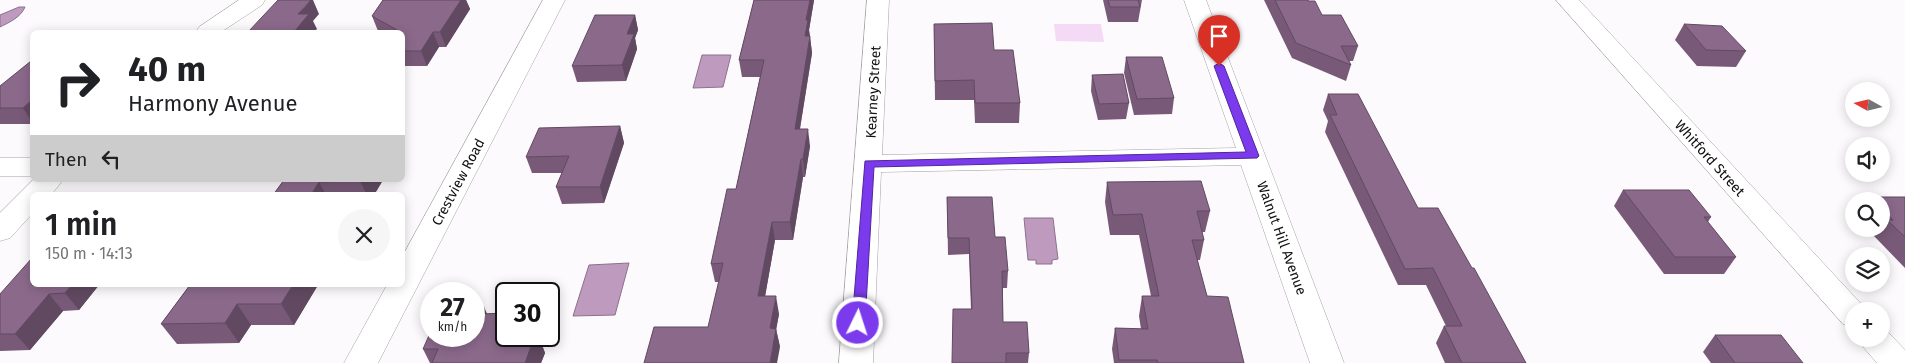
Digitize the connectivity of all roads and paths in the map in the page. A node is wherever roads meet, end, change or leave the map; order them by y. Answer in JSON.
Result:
{"nodes":[{"id":1,"x":254,"y":0,"type":"edge"},
{"id":2,"x":554,"y":0,"type":"edge"},
{"id":3,"x":878,"y":0,"type":"edge"},
{"id":4,"x":1195,"y":0,"type":"edge"},
{"id":5,"x":1567,"y":0,"type":"edge"},
{"id":6,"x":210,"y":30,"type":"edge"},
{"id":7,"x":1253,"y":156,"type":"junction"},
{"id":8,"x":869,"y":164,"type":"junction"},
{"id":9,"x":0,"y":167,"type":"edge"},
{"id":10,"x":30,"y":167,"type":"edge"},
{"id":11,"x":47,"y":182,"type":"edge"},
{"id":12,"x":38,"y":192,"type":"edge"},
{"id":13,"x":30,"y":200,"type":"edge"},
{"id":14,"x":0,"y":231,"type":"edge"},
{"id":15,"x":405,"y":280,"type":"edge"},
{"id":16,"x":401,"y":287,"type":"edge"},
{"id":17,"x":1845,"y":306,"type":"edge"},
{"id":18,"x":1882,"y":347,"type":"edge"},
{"id":19,"x":361,"y":363,"type":"edge"},
{"id":20,"x":856,"y":363,"type":"edge"},
{"id":21,"x":1327,"y":363,"type":"edge"},
{"id":22,"x":1897,"y":363,"type":"edge"}],
"edges":[{"from":1,"to":6,"type":"street"},
{"from":2,"to":15,"type":"street","name":"Crestview Road"},
{"from":3,"to":8,"type":"street","name":"Kearney Street"},
{"from":4,"to":7,"type":"street","name":"Walnut Hill Avenue"},
{"from":5,"to":17,"type":"street","name":"Whitford Street"},
{"from":7,"to":8,"type":"street"},
{"from":7,"to":21,"type":"street","name":"Walnut Hill Avenue"},
{"from":8,"to":20,"type":"street","name":"Kearney Street"},
{"from":9,"to":10,"type":"street"},
{"from":11,"to":12,"type":"street"},
{"from":13,"to":14,"type":"street"},
{"from":16,"to":19,"type":"street","name":"Crestview Road"},
{"from":18,"to":22,"type":"street"}]}
